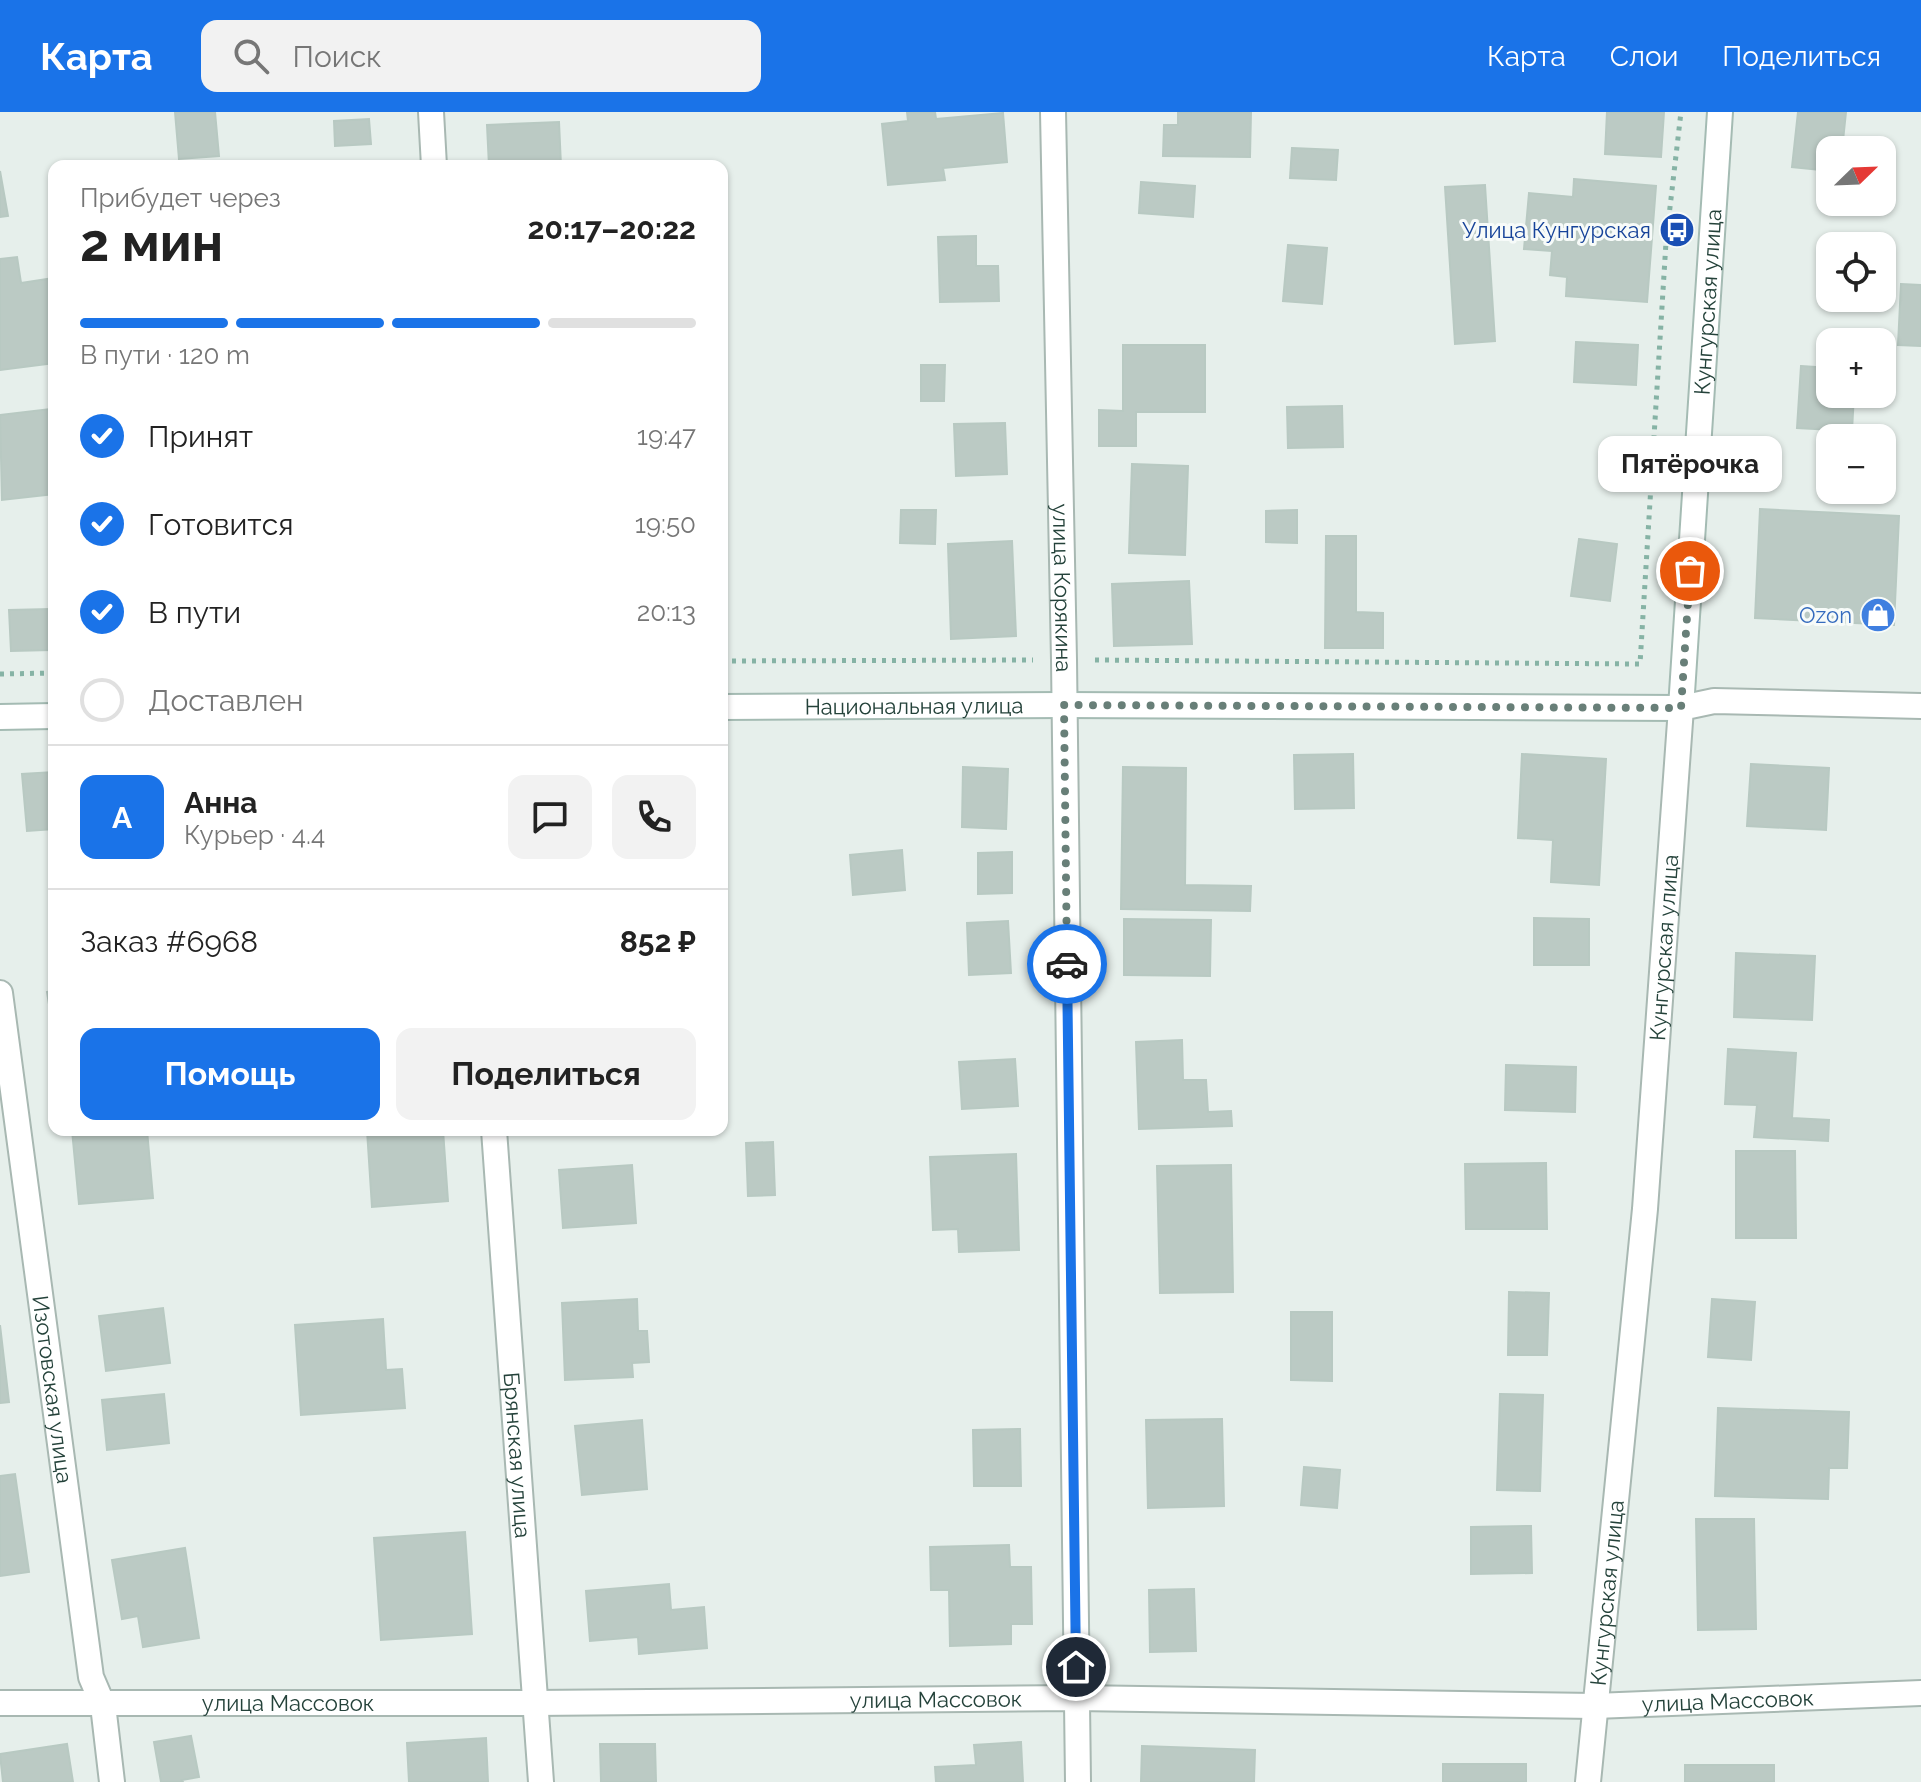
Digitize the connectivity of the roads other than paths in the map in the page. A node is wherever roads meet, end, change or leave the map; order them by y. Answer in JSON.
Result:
{"nodes":[{"id":1,"x":431,"y":112,"type":"edge"},
{"id":2,"x":1053,"y":112,"type":"edge"},
{"id":3,"x":1720,"y":112,"type":"edge"},
{"id":4,"x":434,"y":160,"type":"edge"},
{"id":5,"x":1064,"y":705,"type":"junction"},
{"id":6,"x":1921,"y":706,"type":"edge"},
{"id":7,"x":728,"y":707,"type":"edge"},
{"id":8,"x":1681,"y":708,"type":"junction"},
{"id":9,"x":48,"y":716,"type":"edge"},
{"id":10,"x":0,"y":717,"type":"edge"},
{"id":11,"x":0,"y":993,"type":"edge"},
{"id":12,"x":494,"y":1136,"type":"edge"},
{"id":13,"x":1921,"y":1693,"type":"edge"},
{"id":14,"x":1076,"y":1698,"type":"junction"},
{"id":15,"x":0,"y":1703,"type":"edge"},
{"id":16,"x":534,"y":1703,"type":"junction"},
{"id":17,"x":103,"y":1705,"type":"junction"},
{"id":18,"x":1595,"y":1706,"type":"junction"},
{"id":19,"x":112,"y":1782,"type":"edge"},
{"id":20,"x":541,"y":1782,"type":"edge"},
{"id":21,"x":1078,"y":1782,"type":"edge"},
{"id":22,"x":1588,"y":1782,"type":"edge"}],
"edges":[{"from":1,"to":4,"type":"street"},
{"from":2,"to":5,"type":"street","name":"улица Корякина"},
{"from":3,"to":8,"type":"street","name":"Кунгурская улица"},
{"from":5,"to":7,"type":"street","name":"Национальная улица"},
{"from":5,"to":8,"type":"street","name":"Национальная улица"},
{"from":5,"to":14,"type":"street","name":"улица Корякина"},
{"from":6,"to":8,"type":"street","name":"Национальная улица"},
{"from":8,"to":18,"type":"street","name":"Кунгурская улица"},
{"from":9,"to":10,"type":"street"},
{"from":11,"to":17,"type":"street","name":"Изотовская улица"},
{"from":12,"to":16,"type":"street","name":"Брянская улица"},
{"from":13,"to":18,"type":"street","name":"улица Массовок"},
{"from":14,"to":16,"type":"street","name":"улица Массовок"},
{"from":14,"to":18,"type":"street","name":"улица Массовок"},
{"from":14,"to":21,"type":"street","name":"улица Корякина"},
{"from":15,"to":17,"type":"street","name":"улица Массовок"},
{"from":16,"to":17,"type":"street","name":"улица Массовок"},
{"from":16,"to":20,"type":"street","name":"Брянская улица"},
{"from":17,"to":19,"type":"street","name":"Изотовская улица"},
{"from":18,"to":22,"type":"street","name":"Кунгурская улица"}]}
